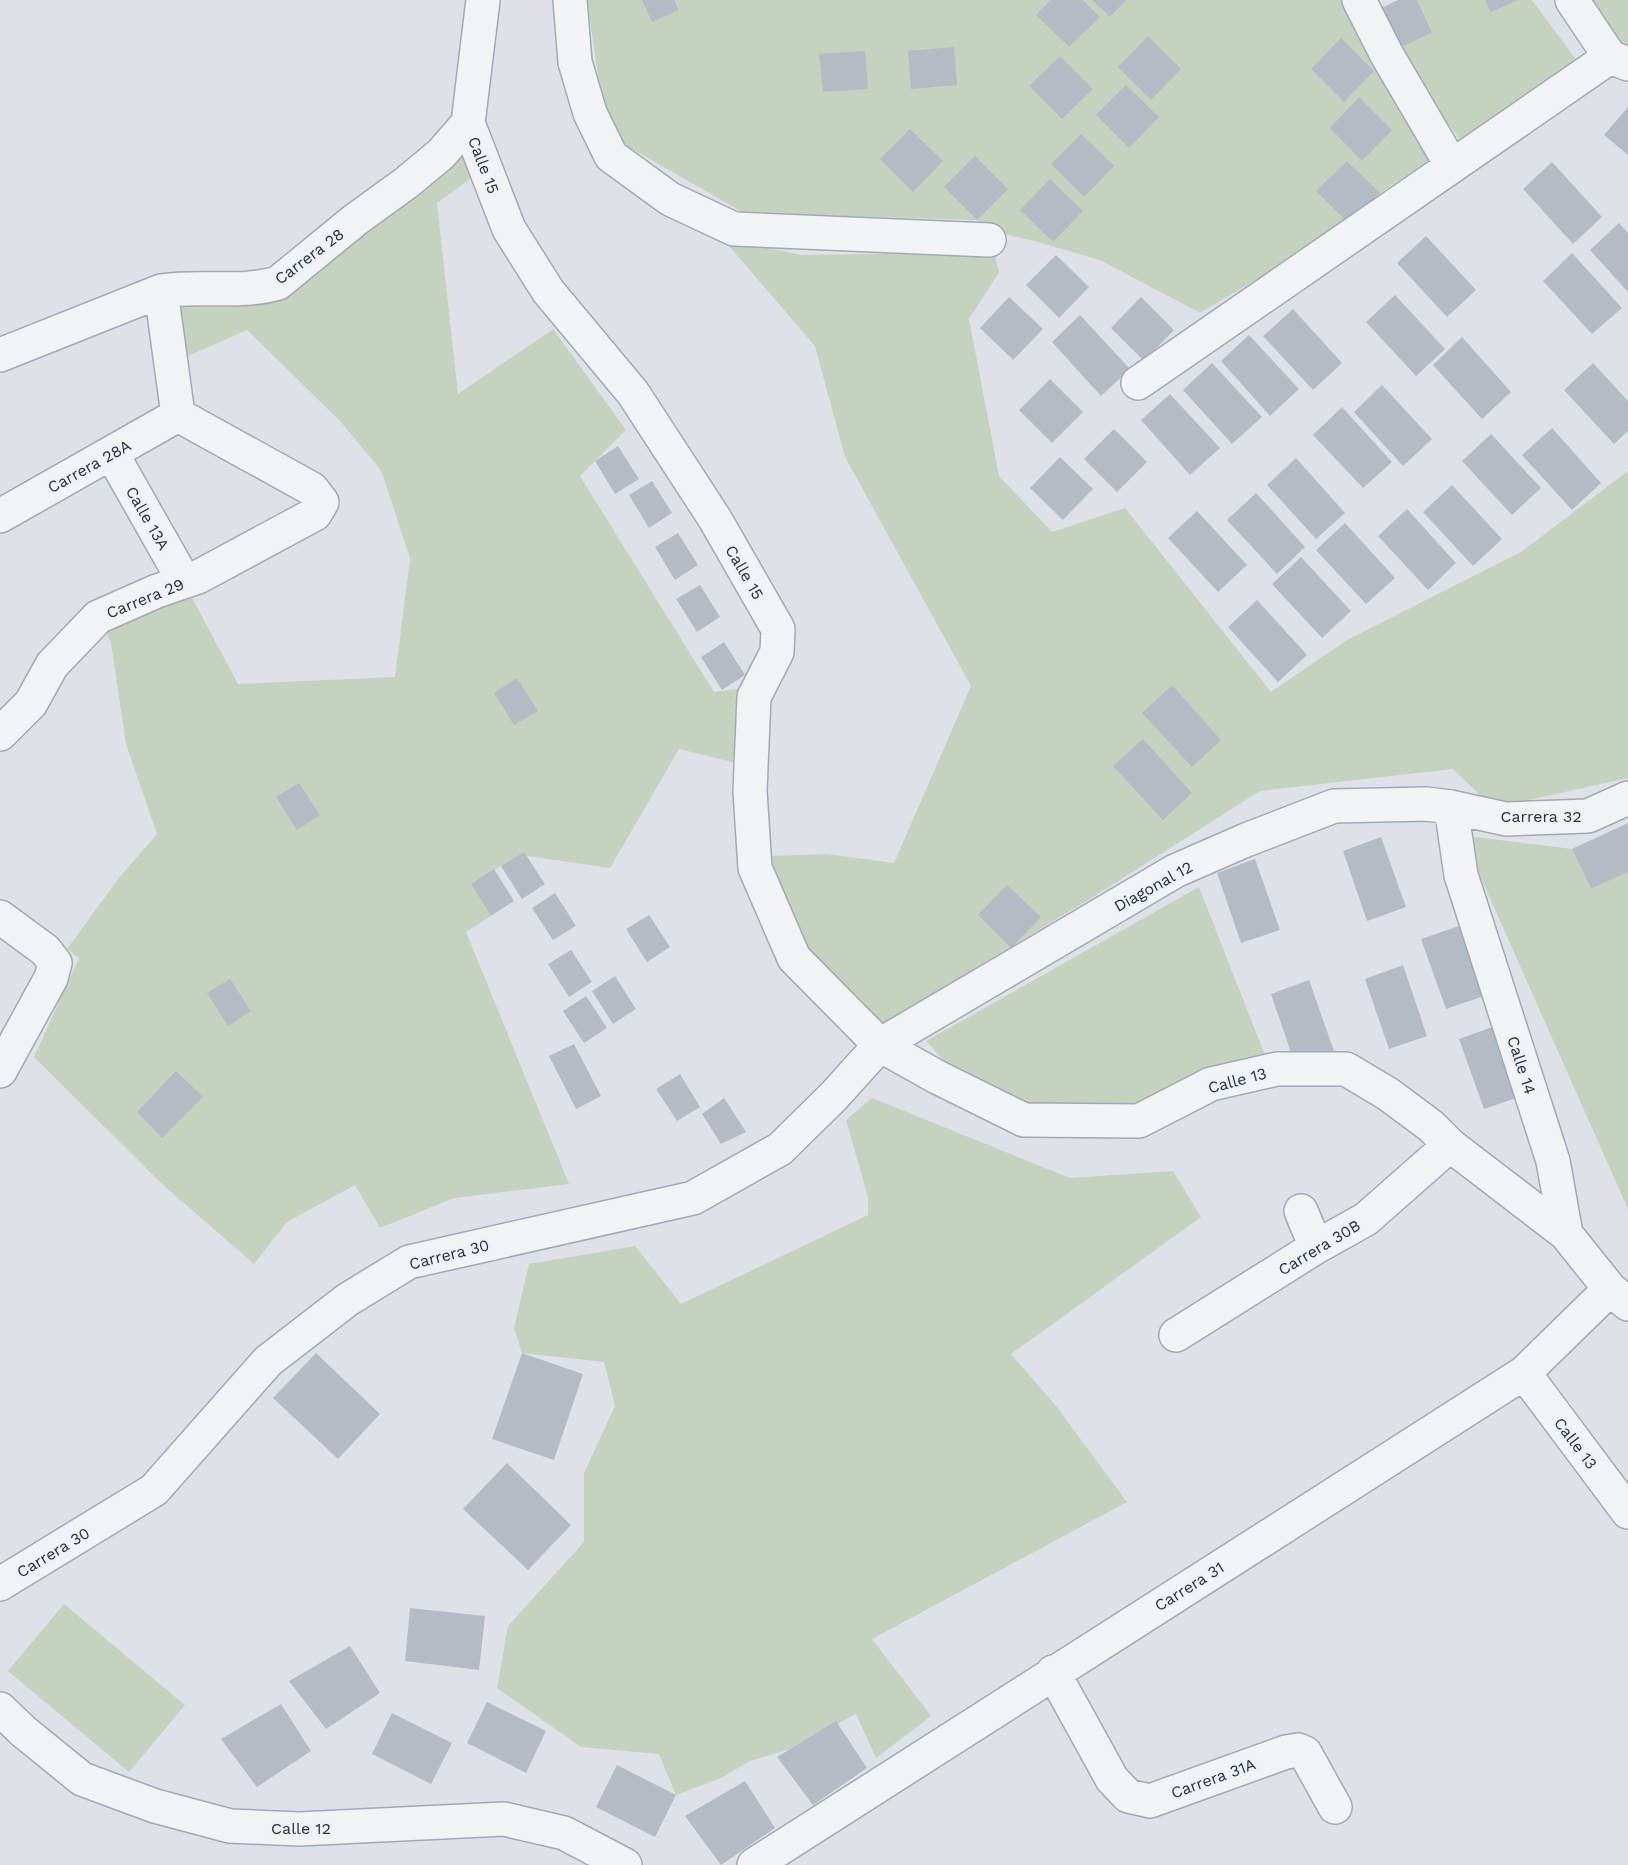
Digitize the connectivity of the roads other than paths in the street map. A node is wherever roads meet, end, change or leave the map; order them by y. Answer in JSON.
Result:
{"nodes":[{"id":1,"x":483,"y":0,"type":"edge"},
{"id":2,"x":570,"y":0,"type":"edge"},
{"id":3,"x":1359,"y":0,"type":"edge"},
{"id":4,"x":1572,"y":0,"type":"edge"},
{"id":5,"x":1619,"y":61,"type":"edge"},
{"id":6,"x":468,"y":123,"type":"junction"},
{"id":7,"x":1452,"y":166,"type":"junction"},
{"id":8,"x":989,"y":240,"type":"dead end"},
{"id":9,"x":161,"y":291,"type":"junction"},
{"id":10,"x":0,"y":355,"type":"edge"},
{"id":11,"x":1138,"y":383,"type":"dead end"},
{"id":12,"x":178,"y":415,"type":"junction"},
{"id":13,"x":112,"y":454,"type":"junction"},
{"id":14,"x":0,"y":516,"type":"edge"},
{"id":15,"x":184,"y":581,"type":"junction"},
{"id":16,"x":0,"y":734,"type":"edge"},
{"id":17,"x":1628,"y":798,"type":"edge"},
{"id":18,"x":1451,"y":807,"type":"junction"},
{"id":19,"x":0,"y":917,"type":"edge"},
{"id":20,"x":880,"y":1045,"type":"junction"},
{"id":21,"x":0,"y":1071,"type":"edge"},
{"id":22,"x":1450,"y":1145,"type":"junction"},
{"id":23,"x":1300,"y":1211,"type":"dead end"},
{"id":24,"x":1566,"y":1234,"type":"junction"},
{"id":25,"x":1316,"y":1247,"type":"junction"},
{"id":26,"x":1619,"y":1296,"type":"edge"},
{"id":27,"x":1176,"y":1335,"type":"dead end"},
{"id":28,"x":1524,"y":1373,"type":"junction"},
{"id":29,"x":1628,"y":1512,"type":"edge"},
{"id":30,"x":0,"y":1584,"type":"edge"},
{"id":31,"x":1053,"y":1672,"type":"junction"},
{"id":32,"x":0,"y":1709,"type":"edge"},
{"id":33,"x":1335,"y":1807,"type":"dead end"},
{"id":34,"x":625,"y":1865,"type":"edge"},
{"id":35,"x":754,"y":1865,"type":"edge"}],
"edges":[{"from":1,"to":6,"type":"street"},
{"from":2,"to":8,"type":"street"},
{"from":3,"to":7,"type":"street"},
{"from":4,"to":5,"type":"street"},
{"from":5,"to":7,"type":"street"},
{"from":6,"to":9,"type":"street","name":"Carrera 28"},
{"from":6,"to":20,"type":"street","name":"Calle 15"},
{"from":7,"to":11,"type":"street"},
{"from":9,"to":10,"type":"street","name":"Carrera 28"},
{"from":9,"to":12,"type":"street"},
{"from":12,"to":13,"type":"street","name":"Carrera 28A"},
{"from":12,"to":15,"type":"street","name":"Carrera 29"},
{"from":13,"to":14,"type":"street","name":"Carrera 28A"},
{"from":13,"to":15,"type":"street","name":"Calle 13A"},
{"from":15,"to":16,"type":"street","name":"Carrera 29"},
{"from":17,"to":18,"type":"street","name":"Carrera 32"},
{"from":18,"to":20,"type":"street","name":"Diagonal 12"},
{"from":18,"to":24,"type":"street","name":"Calle 14"},
{"from":19,"to":21,"type":"street"},
{"from":20,"to":22,"type":"street","name":"Calle 13"},
{"from":20,"to":30,"type":"street","name":"Carrera 30"},
{"from":22,"to":24,"type":"street","name":"Calle 13"},
{"from":22,"to":25,"type":"street","name":"Carrera 30B"},
{"from":23,"to":25,"type":"street"},
{"from":24,"to":26,"type":"street","name":"Calle 14"},
{"from":25,"to":27,"type":"street","name":"Carrera 30B"},
{"from":26,"to":28,"type":"street","name":"Carrera 31"},
{"from":28,"to":29,"type":"street","name":"Calle 13"},
{"from":28,"to":31,"type":"street","name":"Carrera 31"},
{"from":31,"to":33,"type":"street","name":"Carrera 31A"},
{"from":31,"to":35,"type":"street","name":"Carrera 31"},
{"from":32,"to":34,"type":"street","name":"Calle 12"}]}
